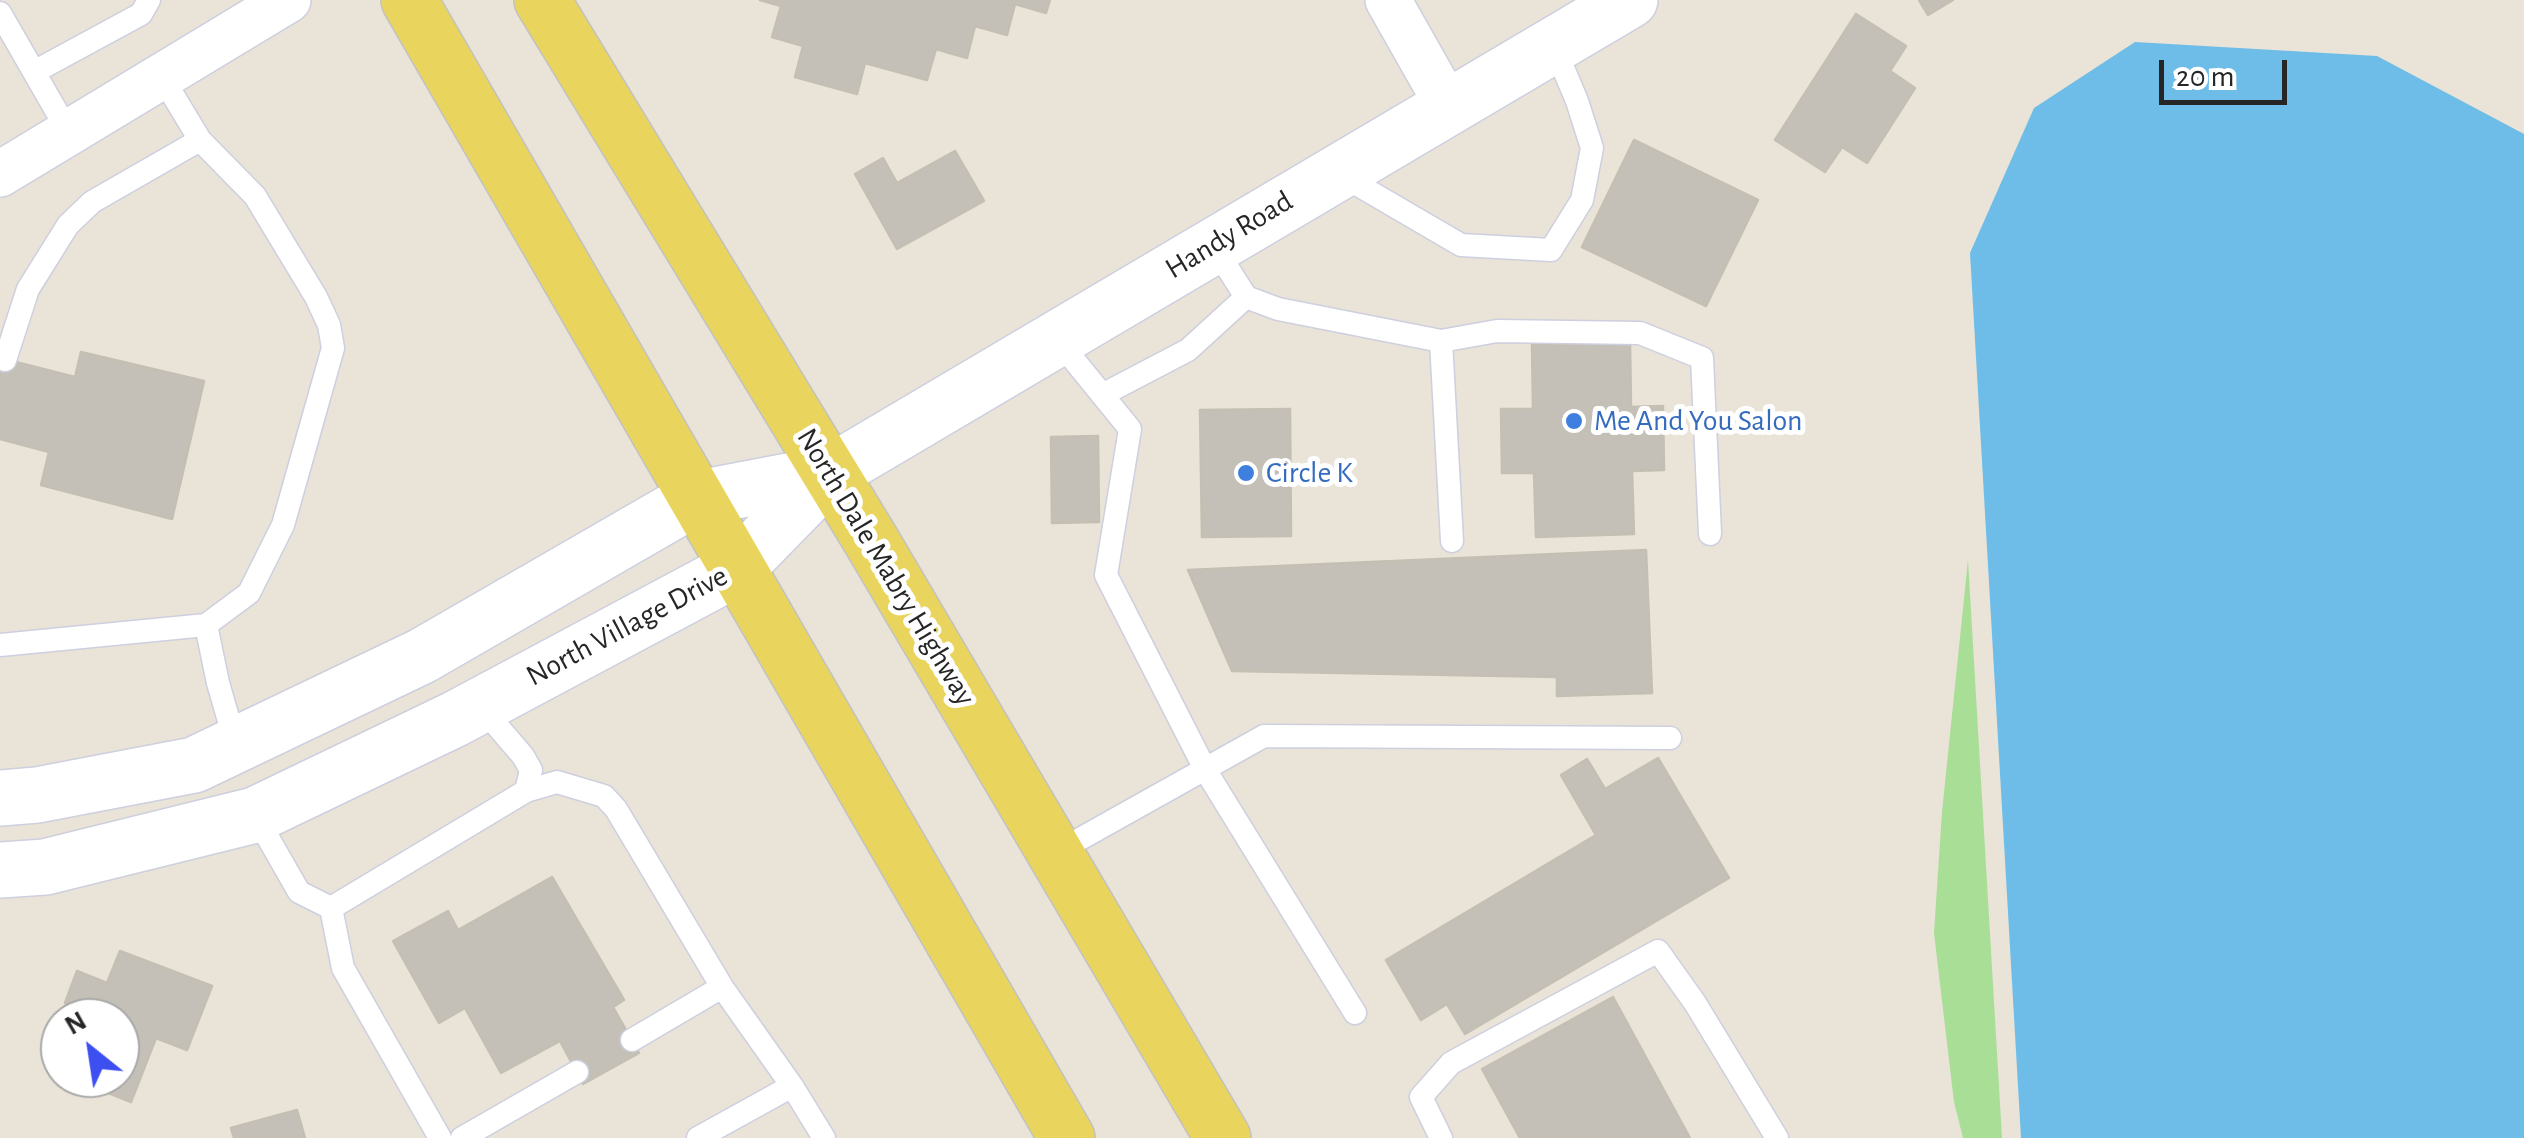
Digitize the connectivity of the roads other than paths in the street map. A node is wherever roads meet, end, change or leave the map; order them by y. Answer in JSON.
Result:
{"nodes":[{"id":1,"x":149,"y":0,"type":"edge"},
{"id":2,"x":288,"y":0,"type":"edge"},
{"id":3,"x":409,"y":0,"type":"edge"},
{"id":4,"x":542,"y":0,"type":"edge"},
{"id":5,"x":1388,"y":0,"type":"edge"},
{"id":6,"x":1630,"y":0,"type":"edge"},
{"id":7,"x":0,"y":12,"type":"edge"},
{"id":8,"x":1553,"y":44,"type":"junction"},
{"id":9,"x":34,"y":72,"type":"junction"},
{"id":10,"x":162,"y":76,"type":"junction"},
{"id":11,"x":1448,"y":106,"type":"junction"},
{"id":12,"x":69,"y":133,"type":"junction"},
{"id":13,"x":200,"y":140,"type":"junction"},
{"id":14,"x":1337,"y":172,"type":"junction"},
{"id":15,"x":0,"y":174,"type":"edge"},
{"id":16,"x":1212,"y":245,"type":"junction"},
{"id":17,"x":1246,"y":297,"type":"junction"},
{"id":18,"x":1056,"y":338,"type":"junction"},
{"id":19,"x":1442,"y":341,"type":"junction"},
{"id":20,"x":5,"y":360,"type":"dead end"},
{"id":21,"x":1102,"y":396,"type":"junction"},
{"id":22,"x":830,"y":473,"type":"junction"},
{"id":23,"x":694,"y":499,"type":"junction"},
{"id":24,"x":1710,"y":534,"type":"dead end"},
{"id":25,"x":1452,"y":540,"type":"dead end"},
{"id":26,"x":736,"y":568,"type":"junction"},
{"id":27,"x":206,"y":625,"type":"junction"},
{"id":28,"x":0,"y":645,"type":"edge"},
{"id":29,"x":480,"y":706,"type":"junction"},
{"id":30,"x":1670,"y":738,"type":"dead end"},
{"id":31,"x":236,"y":744,"type":"junction"},
{"id":32,"x":1206,"y":771,"type":"junction"},
{"id":33,"x":526,"y":791,"type":"junction"},
{"id":34,"x":0,"y":798,"type":"edge"},
{"id":35,"x":255,"y":816,"type":"junction"},
{"id":36,"x":1055,"y":853,"type":"junction"},
{"id":37,"x":0,"y":870,"type":"edge"},
{"id":38,"x":331,"y":908,"type":"junction"},
{"id":39,"x":722,"y":987,"type":"junction"},
{"id":40,"x":1355,"y":1014,"type":"dead end"},
{"id":41,"x":632,"y":1040,"type":"dead end"},
{"id":42,"x":577,"y":1072,"type":"dead end"},
{"id":43,"x":792,"y":1086,"type":"junction"},
{"id":44,"x":440,"y":1138,"type":"edge"},
{"id":45,"x":462,"y":1138,"type":"edge"},
{"id":46,"x":698,"y":1138,"type":"edge"},
{"id":47,"x":824,"y":1138,"type":"edge"},
{"id":48,"x":1067,"y":1138,"type":"edge"},
{"id":49,"x":1223,"y":1138,"type":"edge"},
{"id":50,"x":1442,"y":1138,"type":"edge"},
{"id":51,"x":1777,"y":1138,"type":"edge"}],
"edges":[{"from":1,"to":9,"type":"lane"},
{"from":2,"to":10,"type":"street"},
{"from":3,"to":23,"type":"main road"},
{"from":4,"to":22,"type":"main road","name":"North Dale Mabry Highway"},
{"from":5,"to":11,"type":"street"},
{"from":6,"to":8,"type":"street","name":"Handy Road"},
{"from":7,"to":9,"type":"lane"},
{"from":8,"to":11,"type":"street","name":"Handy Road"},
{"from":8,"to":14,"type":"lane"},
{"from":9,"to":12,"type":"lane"},
{"from":10,"to":12,"type":"street"},
{"from":10,"to":13,"type":"lane"},
{"from":11,"to":14,"type":"street","name":"Handy Road"},
{"from":12,"to":15,"type":"street"},
{"from":13,"to":20,"type":"lane"},
{"from":13,"to":27,"type":"lane"},
{"from":14,"to":16,"type":"street","name":"Handy Road"},
{"from":16,"to":17,"type":"lane"},
{"from":16,"to":18,"type":"street","name":"Handy Road"},
{"from":17,"to":19,"type":"lane"},
{"from":17,"to":21,"type":"lane"},
{"from":18,"to":21,"type":"lane"},
{"from":18,"to":22,"type":"street","name":"Handy Road"},
{"from":19,"to":24,"type":"lane"},
{"from":19,"to":25,"type":"lane"},
{"from":21,"to":32,"type":"lane"},
{"from":22,"to":23,"type":"street"},
{"from":22,"to":26,"type":"street","name":"North Village Drive"},
{"from":22,"to":36,"type":"main road","name":"North Dale Mabry Highway"},
{"from":23,"to":26,"type":"main road"},
{"from":23,"to":31,"type":"street"},
{"from":26,"to":29,"type":"street","name":"North Village Drive"},
{"from":26,"to":48,"type":"main road"},
{"from":27,"to":28,"type":"lane"},
{"from":27,"to":31,"type":"lane"},
{"from":29,"to":33,"type":"lane"},
{"from":29,"to":35,"type":"street","name":"North Village Drive"},
{"from":30,"to":32,"type":"lane"},
{"from":31,"to":34,"type":"street"},
{"from":31,"to":35,"type":"street"},
{"from":32,"to":36,"type":"lane"},
{"from":32,"to":40,"type":"lane"},
{"from":33,"to":38,"type":"lane"},
{"from":33,"to":39,"type":"lane"},
{"from":35,"to":37,"type":"street","name":"North Village Drive"},
{"from":35,"to":38,"type":"lane"},
{"from":36,"to":49,"type":"main road","name":"North Dale Mabry Highway"},
{"from":38,"to":44,"type":"lane"},
{"from":39,"to":41,"type":"lane"},
{"from":39,"to":43,"type":"lane"},
{"from":42,"to":45,"type":"lane"},
{"from":43,"to":46,"type":"lane"},
{"from":43,"to":47,"type":"lane"},
{"from":50,"to":51,"type":"lane"}]}
